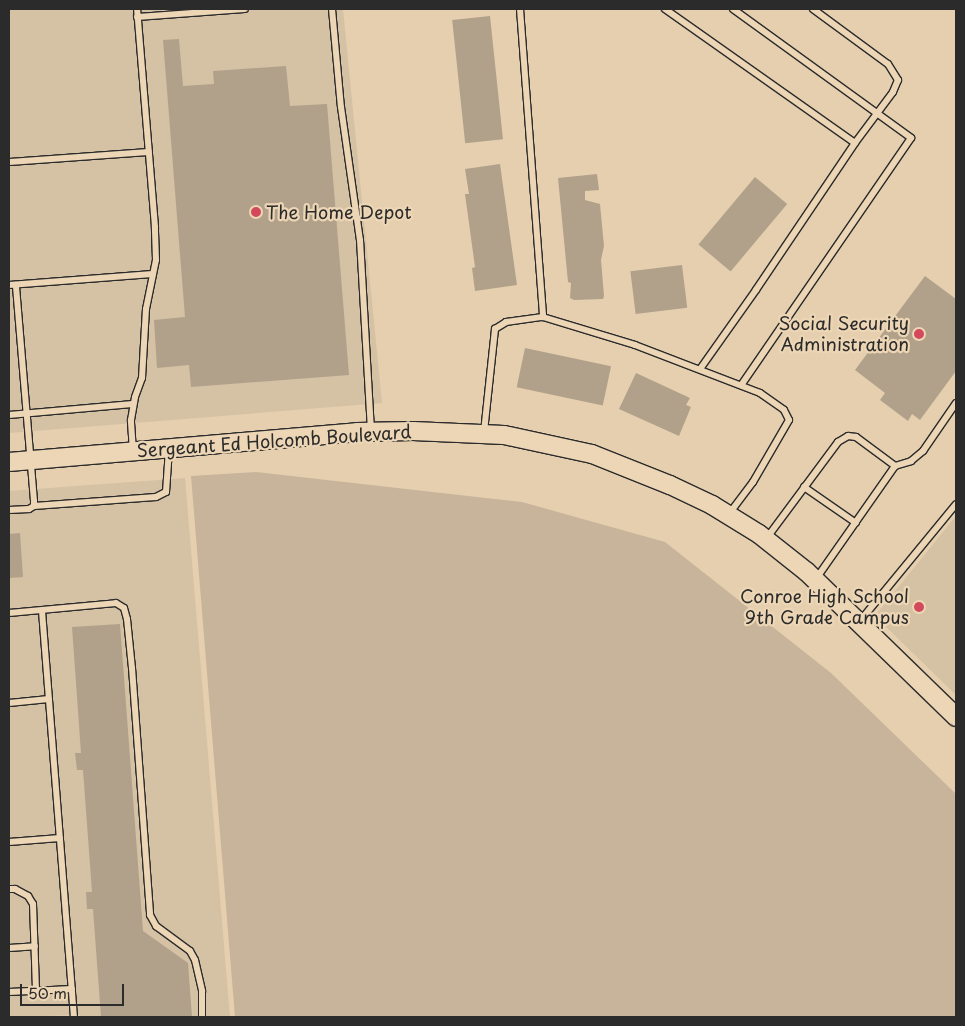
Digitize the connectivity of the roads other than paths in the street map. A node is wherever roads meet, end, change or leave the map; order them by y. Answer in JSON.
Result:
{"nodes":[{"id":1,"x":137,"y":9,"type":"edge"},
{"id":2,"x":245,"y":9,"type":"edge"},
{"id":3,"x":332,"y":9,"type":"edge"},
{"id":4,"x":520,"y":9,"type":"edge"},
{"id":5,"x":666,"y":9,"type":"edge"},
{"id":6,"x":733,"y":9,"type":"edge"},
{"id":7,"x":813,"y":9,"type":"edge"},
{"id":8,"x":137,"y":17,"type":"junction"},
{"id":9,"x":876,"y":113,"type":"junction"},
{"id":10,"x":855,"y":143,"type":"junction"},
{"id":11,"x":149,"y":152,"type":"junction"},
{"id":12,"x":9,"y":162,"type":"edge"},
{"id":13,"x":153,"y":274,"type":"junction"},
{"id":14,"x":12,"y":285,"type":"edge"},
{"id":15,"x":543,"y":317,"type":"junction"},
{"id":16,"x":700,"y":369,"type":"junction"},
{"id":17,"x":741,"y":385,"type":"junction"},
{"id":18,"x":956,"y":403,"type":"edge"},
{"id":19,"x":133,"y":404,"type":"junction"},
{"id":20,"x":26,"y":414,"type":"junction"},
{"id":21,"x":9,"y":415,"type":"edge"},
{"id":22,"x":371,"y":432,"type":"junction"},
{"id":23,"x":484,"y":434,"type":"junction"},
{"id":24,"x":169,"y":448,"type":"junction"},
{"id":25,"x":133,"y":451,"type":"junction"},
{"id":26,"x":30,"y":460,"type":"junction"},
{"id":27,"x":9,"y":462,"type":"edge"},
{"id":28,"x":895,"y":466,"type":"junction"},
{"id":29,"x":804,"y":487,"type":"junction"},
{"id":30,"x":956,"y":504,"type":"edge"},
{"id":31,"x":34,"y":506,"type":"junction"},
{"id":32,"x":9,"y":510,"type":"edge"},
{"id":33,"x":728,"y":515,"type":"junction"},
{"id":34,"x":856,"y":523,"type":"junction"},
{"id":35,"x":766,"y":540,"type":"junction"},
{"id":36,"x":816,"y":580,"type":"junction"},
{"id":37,"x":42,"y":611,"type":"junction"},
{"id":38,"x":9,"y":613,"type":"edge"},
{"id":39,"x":860,"y":621,"type":"junction"},
{"id":40,"x":49,"y":699,"type":"junction"},
{"id":41,"x":9,"y":702,"type":"edge"},
{"id":42,"x":956,"y":718,"type":"edge"},
{"id":43,"x":60,"y":838,"type":"junction"},
{"id":44,"x":9,"y":842,"type":"edge"},
{"id":45,"x":9,"y":889,"type":"edge"},
{"id":46,"x":35,"y":946,"type":"junction"},
{"id":47,"x":9,"y":948,"type":"edge"},
{"id":48,"x":72,"y":988,"type":"junction"},
{"id":49,"x":36,"y":990,"type":"junction"},
{"id":50,"x":9,"y":992,"type":"edge"},
{"id":51,"x":74,"y":1017,"type":"edge"},
{"id":52,"x":202,"y":1017,"type":"edge"}],
"edges":[{"from":1,"to":8,"type":"lane"},
{"from":2,"to":8,"type":"lane"},
{"from":3,"to":22,"type":"lane"},
{"from":4,"to":15,"type":"lane"},
{"from":5,"to":10,"type":"lane"},
{"from":6,"to":9,"type":"lane"},
{"from":7,"to":9,"type":"lane"},
{"from":8,"to":11,"type":"lane"},
{"from":9,"to":10,"type":"lane"},
{"from":9,"to":17,"type":"lane"},
{"from":10,"to":16,"type":"lane"},
{"from":11,"to":12,"type":"lane"},
{"from":11,"to":13,"type":"lane"},
{"from":13,"to":14,"type":"lane"},
{"from":13,"to":19,"type":"lane"},
{"from":14,"to":20,"type":"lane"},
{"from":15,"to":16,"type":"lane"},
{"from":15,"to":23,"type":"lane"},
{"from":16,"to":17,"type":"lane"},
{"from":17,"to":33,"type":"lane"},
{"from":18,"to":28,"type":"lane"},
{"from":19,"to":20,"type":"lane"},
{"from":19,"to":25,"type":"lane"},
{"from":20,"to":21,"type":"lane"},
{"from":20,"to":26,"type":"lane"},
{"from":22,"to":23,"type":"street","name":"Sergeant Ed Holcomb Boulevard"},
{"from":22,"to":24,"type":"street","name":"Sergeant Ed Holcomb Boulevard"},
{"from":23,"to":33,"type":"street","name":"Sergeant Ed Holcomb Boulevard"},
{"from":24,"to":25,"type":"street","name":"Sergeant Ed Holcomb Boulevard"},
{"from":24,"to":31,"type":"lane"},
{"from":25,"to":26,"type":"street","name":"Sergeant Ed Holcomb Boulevard"},
{"from":26,"to":27,"type":"street","name":"Sergeant Ed Holcomb Boulevard"},
{"from":26,"to":31,"type":"lane"},
{"from":28,"to":29,"type":"lane"},
{"from":28,"to":34,"type":"lane"},
{"from":29,"to":34,"type":"lane"},
{"from":29,"to":35,"type":"lane"},
{"from":30,"to":39,"type":"lane"},
{"from":31,"to":32,"type":"lane"},
{"from":33,"to":35,"type":"street","name":"Sergeant Ed Holcomb Boulevard"},
{"from":34,"to":36,"type":"lane"},
{"from":35,"to":36,"type":"street","name":"Sergeant Ed Holcomb Boulevard"},
{"from":36,"to":39,"type":"street","name":"Sergeant Ed Holcomb Boulevard"},
{"from":37,"to":38,"type":"lane"},
{"from":37,"to":40,"type":"lane"},
{"from":37,"to":52,"type":"lane"},
{"from":39,"to":42,"type":"street","name":"Sergeant Ed Holcomb Boulevard"},
{"from":40,"to":41,"type":"lane"},
{"from":40,"to":43,"type":"lane"},
{"from":43,"to":44,"type":"lane"},
{"from":43,"to":48,"type":"lane"},
{"from":45,"to":46,"type":"lane"},
{"from":46,"to":47,"type":"lane"},
{"from":46,"to":49,"type":"lane"},
{"from":48,"to":49,"type":"lane"},
{"from":48,"to":51,"type":"lane"},
{"from":49,"to":50,"type":"lane"}]}
